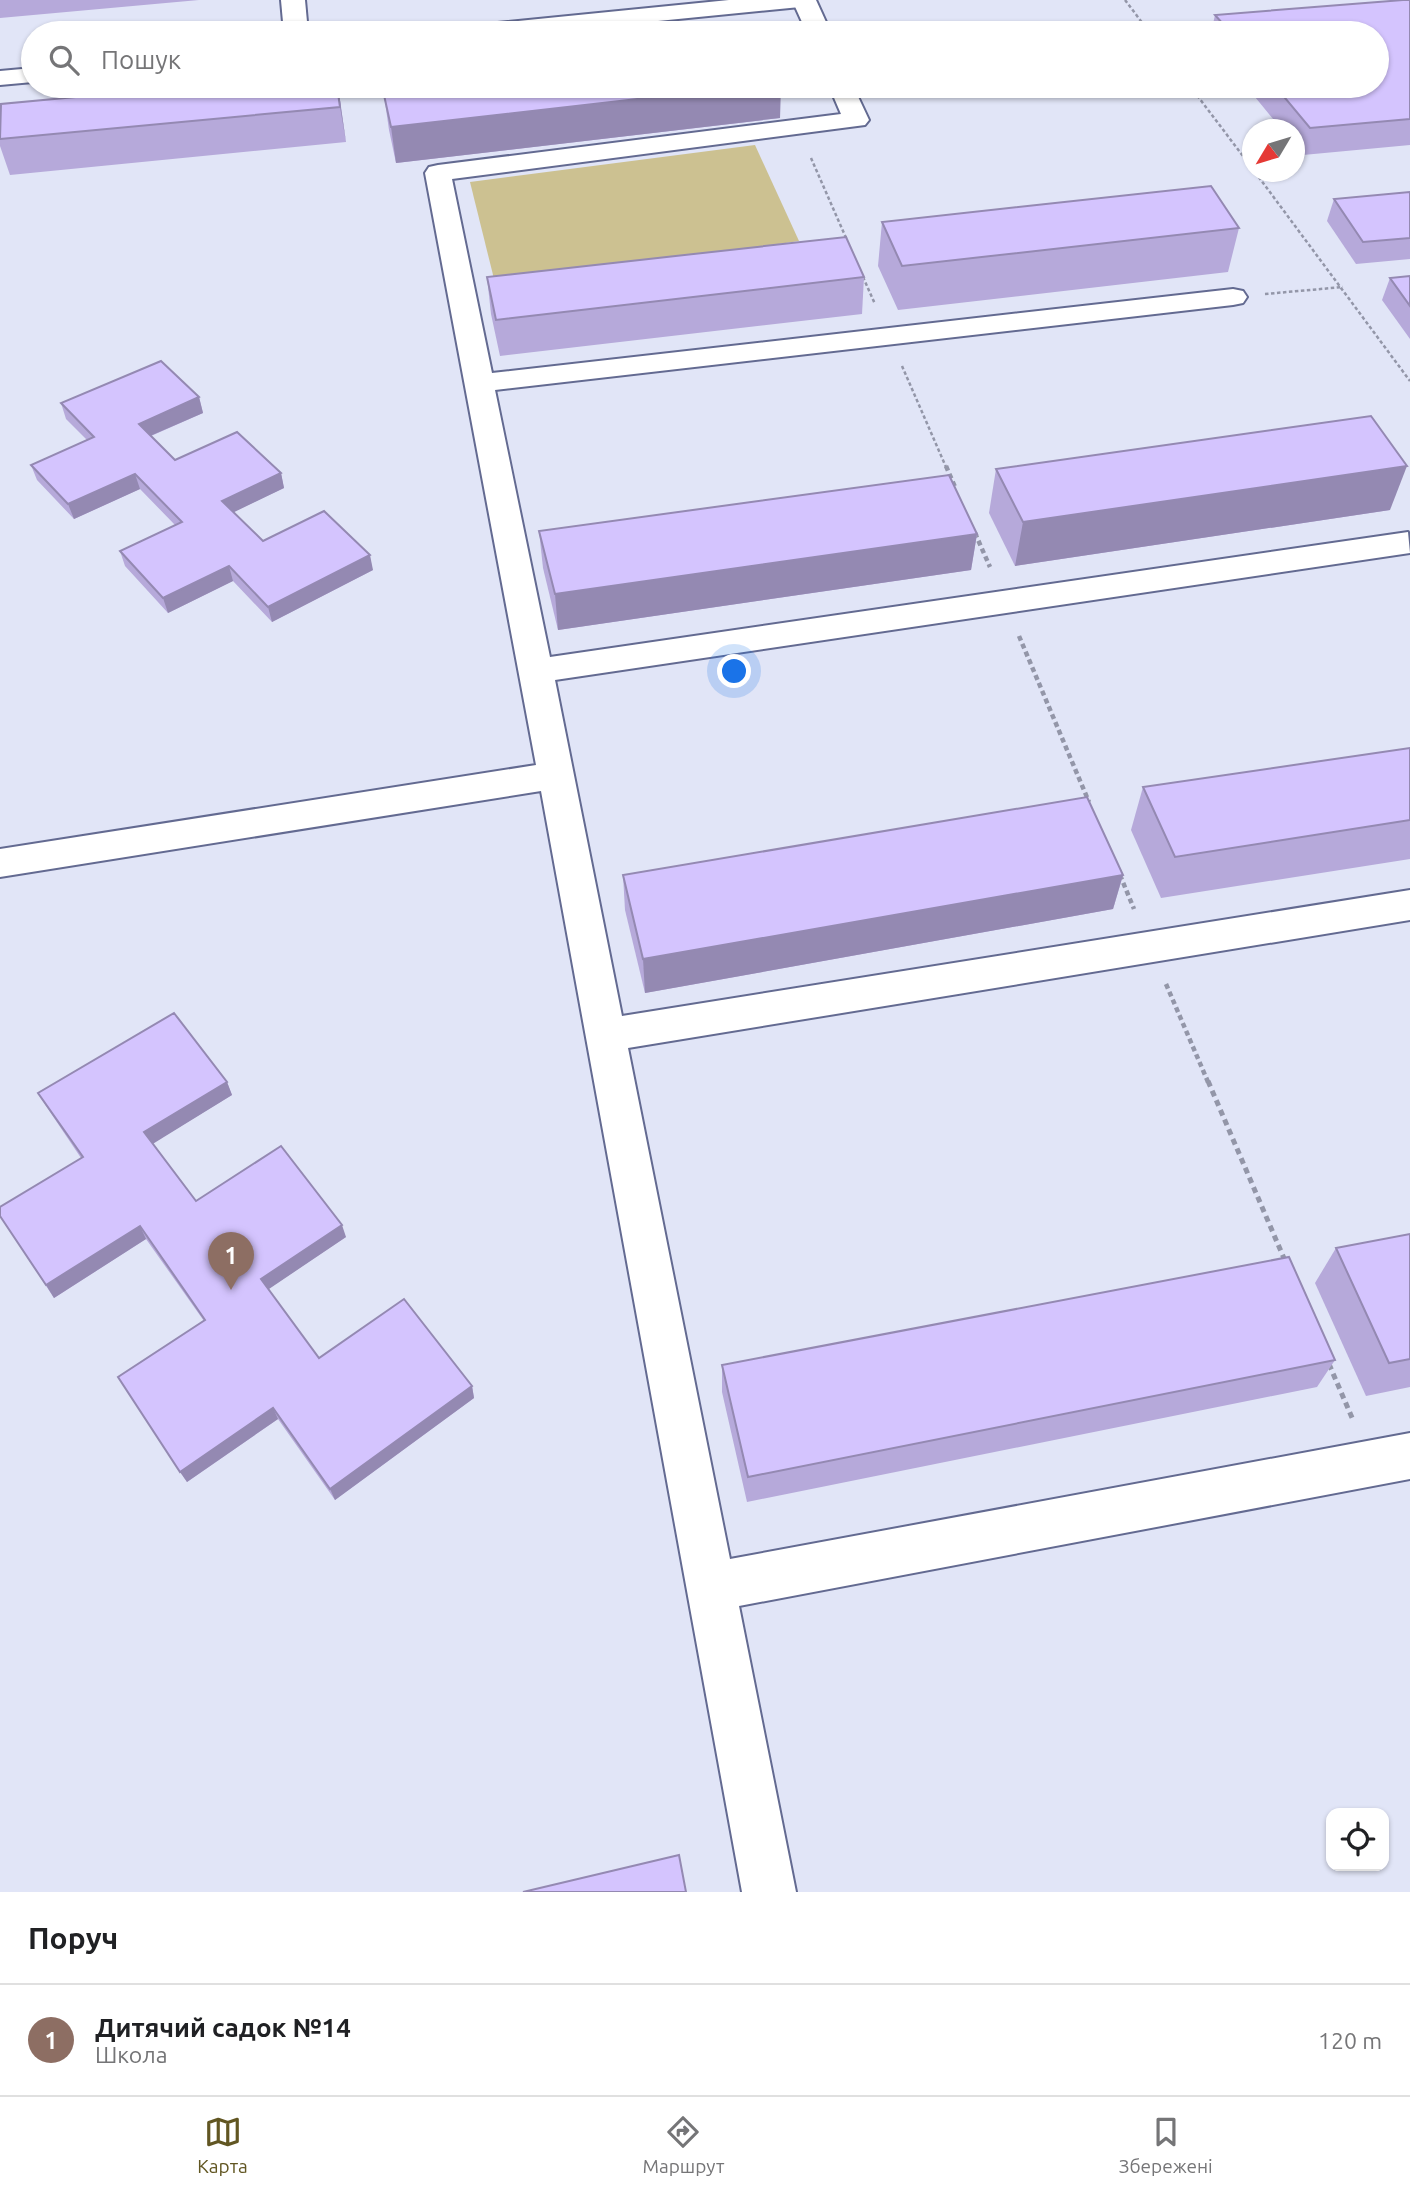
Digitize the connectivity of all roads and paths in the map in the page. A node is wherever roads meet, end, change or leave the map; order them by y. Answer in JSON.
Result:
{"nodes":[{"id":1,"x":293,"y":0,"type":"edge"},
{"id":2,"x":802,"y":0,"type":"edge"},
{"id":3,"x":1125,"y":0,"type":"edge"},
{"id":4,"x":295,"y":21,"type":"edge"},
{"id":5,"x":589,"y":21,"type":"edge"},
{"id":6,"x":813,"y":21,"type":"edge"},
{"id":7,"x":1141,"y":21,"type":"edge"},
{"id":8,"x":21,"y":76,"type":"edge"},
{"id":9,"x":0,"y":78,"type":"edge"},
{"id":10,"x":846,"y":98,"type":"edge"},
{"id":11,"x":1199,"y":98,"type":"edge"},
{"id":12,"x":798,"y":128,"type":"junction"},
{"id":13,"x":1242,"y":154,"type":"edge"},
{"id":14,"x":1263,"y":182,"type":"edge"},
{"id":15,"x":852,"y":250,"type":"edge"},
{"id":16,"x":862,"y":275,"type":"edge"},
{"id":17,"x":1343,"y":287,"type":"junction"},
{"id":18,"x":1233,"y":297,"type":"joint"},
{"id":19,"x":889,"y":336,"type":"junction"},
{"id":20,"x":1410,"y":381,"type":"edge"},
{"id":21,"x":479,"y":383,"type":"junction"},
{"id":22,"x":955,"y":488,"type":"edge"},
{"id":23,"x":972,"y":526,"type":"edge"},
{"id":24,"x":1408,"y":543,"type":"dead end"},
{"id":25,"x":1005,"y":602,"type":"junction"},
{"id":26,"x":536,"y":671,"type":"junction"},
{"id":27,"x":556,"y":775,"type":"junction"},
{"id":28,"x":1091,"y":806,"type":"edge"},
{"id":29,"x":0,"y":863,"type":"edge"},
{"id":30,"x":1118,"y":870,"type":"edge"},
{"id":31,"x":1410,"y":905,"type":"edge"},
{"id":32,"x":1150,"y":947,"type":"junction"},
{"id":33,"x":606,"y":1035,"type":"junction"},
{"id":34,"x":1290,"y":1274,"type":"edge"},
{"id":35,"x":1328,"y":1362,"type":"edge"},
{"id":36,"x":1391,"y":1459,"type":"edge"},
{"id":37,"x":711,"y":1587,"type":"junction"},
{"id":38,"x":769,"y":1892,"type":"edge"}],
"edges":[{"from":1,"to":4,"type":"street"},
{"from":2,"to":5,"type":"street"},
{"from":2,"to":6,"type":"street"},
{"from":3,"to":7,"type":"path"},
{"from":8,"to":9,"type":"street"},
{"from":10,"to":12,"type":"street"},
{"from":11,"to":13,"type":"path"},
{"from":12,"to":15,"type":"path"},
{"from":12,"to":21,"type":"street"},
{"from":14,"to":17,"type":"path"},
{"from":16,"to":19,"type":"path"},
{"from":17,"to":18,"type":"path"},
{"from":17,"to":20,"type":"path"},
{"from":18,"to":19,"type":"street"},
{"from":19,"to":21,"type":"street"},
{"from":19,"to":22,"type":"path"},
{"from":21,"to":26,"type":"street"},
{"from":23,"to":25,"type":"path"},
{"from":24,"to":25,"type":"street"},
{"from":25,"to":26,"type":"street"},
{"from":25,"to":28,"type":"path"},
{"from":26,"to":27,"type":"street"},
{"from":27,"to":29,"type":"street"},
{"from":27,"to":33,"type":"street"},
{"from":30,"to":32,"type":"path"},
{"from":31,"to":32,"type":"street"},
{"from":32,"to":33,"type":"street"},
{"from":32,"to":34,"type":"path"},
{"from":33,"to":37,"type":"street"},
{"from":35,"to":36,"type":"path"},
{"from":36,"to":37,"type":"street"},
{"from":37,"to":38,"type":"street"}]}
